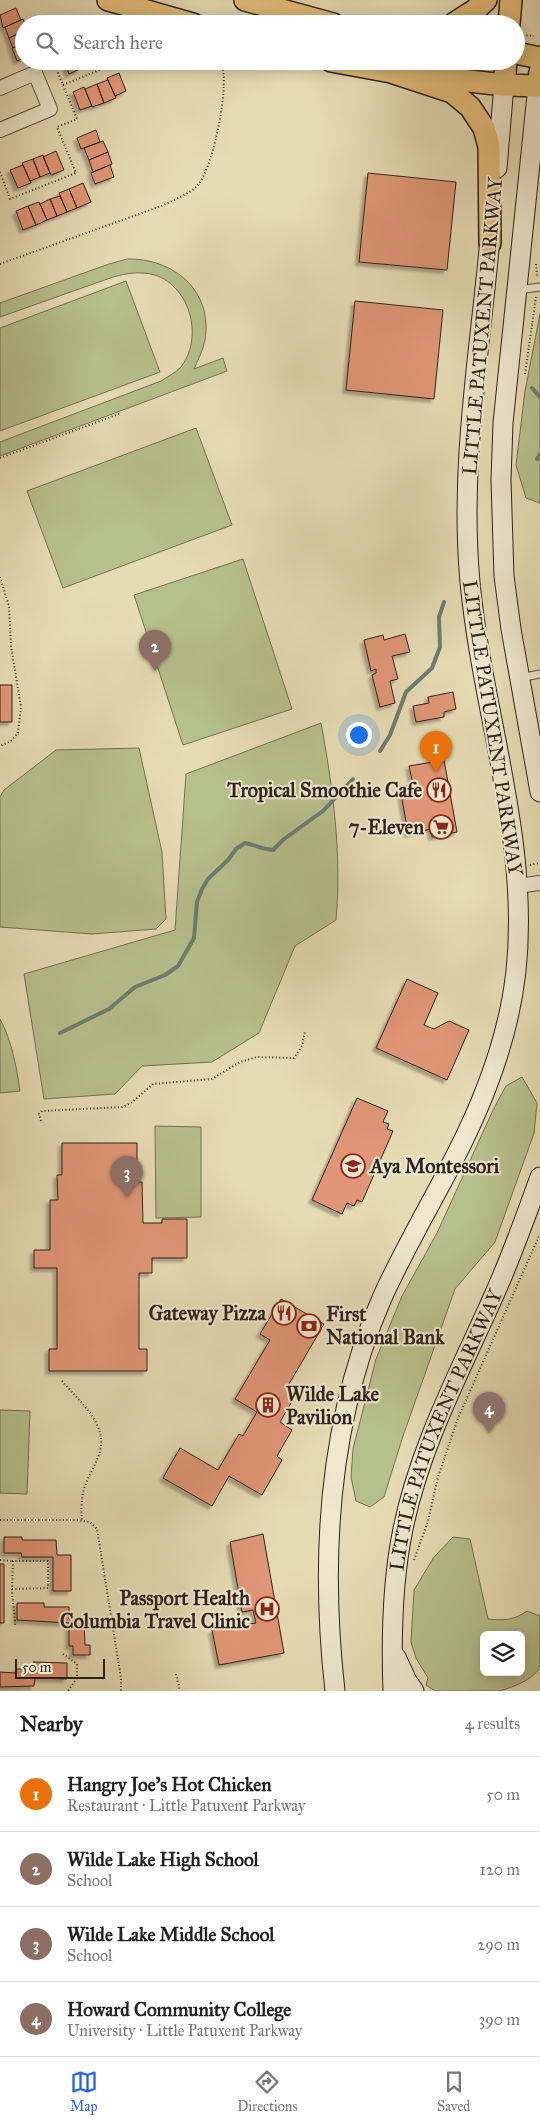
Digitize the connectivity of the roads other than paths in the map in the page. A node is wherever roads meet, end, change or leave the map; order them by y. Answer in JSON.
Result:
{"nodes":[{"id":1,"x":108,"y":0,"type":"edge"},
{"id":2,"x":245,"y":0,"type":"edge"},
{"id":3,"x":486,"y":0,"type":"edge"},
{"id":4,"x":511,"y":0,"type":"edge"},
{"id":5,"x":161,"y":15,"type":"edge"},
{"id":6,"x":300,"y":15,"type":"edge"},
{"id":7,"x":467,"y":15,"type":"edge"},
{"id":8,"x":513,"y":15,"type":"edge"},
{"id":9,"x":525,"y":45,"type":"edge"},
{"id":10,"x":540,"y":58,"type":"edge"},
{"id":11,"x":379,"y":70,"type":"edge"},
{"id":12,"x":505,"y":70,"type":"edge"},
{"id":13,"x":390,"y":72,"type":"junction"},
{"id":14,"x":539,"y":81,"type":"edge"},
{"id":15,"x":504,"y":85,"type":"junction"},
{"id":16,"x":0,"y":88,"type":"edge"},
{"id":17,"x":0,"y":130,"type":"edge"},
{"id":18,"x":490,"y":243,"type":"junction"},
{"id":19,"x":540,"y":287,"type":"edge"},
{"id":20,"x":517,"y":290,"type":"junction"},
{"id":21,"x":540,"y":674,"type":"edge"},
{"id":22,"x":520,"y":678,"type":"junction"},
{"id":23,"x":540,"y":792,"type":"edge"},
{"id":24,"x":540,"y":883,"type":"edge"},
{"id":25,"x":517,"y":886,"type":"junction"},
{"id":26,"x":540,"y":1177,"type":"edge"},
{"id":27,"x":391,"y":1643,"type":"junction"},
{"id":28,"x":331,"y":1659,"type":"junction"},
{"id":29,"x":328,"y":1691,"type":"edge"},
{"id":30,"x":335,"y":1691,"type":"edge"},
{"id":31,"x":393,"y":1691,"type":"edge"},
{"id":32,"x":414,"y":1691,"type":"edge"}],
"edges":[{"from":1,"to":5,"type":"main road"},
{"from":2,"to":6,"type":"main road"},
{"from":3,"to":7,"type":"main road"},
{"from":4,"to":8,"type":"main road"},
{"from":9,"to":10,"type":"main road"},
{"from":11,"to":13,"type":"main road"},
{"from":12,"to":15,"type":"main road","name":"LITTLE PATUXENT PARKWAY"},
{"from":13,"to":15,"type":"main road"},
{"from":13,"to":18,"type":"main road"},
{"from":14,"to":15,"type":"main road"},
{"from":14,"to":20,"type":"main road","name":"LITTLE PATUXENT PARKWAY"},
{"from":15,"to":18,"type":"main road","name":"LITTLE PATUXENT PARKWAY"},
{"from":16,"to":17,"type":"street"},
{"from":18,"to":25,"type":"main road","name":"LITTLE PATUXENT PARKWAY"},
{"from":19,"to":20,"type":"lane"},
{"from":20,"to":22,"type":"main road","name":"LITTLE PATUXENT PARKWAY"},
{"from":21,"to":22,"type":"lane"},
{"from":22,"to":23,"type":"main road","name":"LITTLE PATUXENT PARKWAY"},
{"from":24,"to":25,"type":"street"},
{"from":25,"to":28,"type":"main road","name":"LITTLE PATUXENT PARKWAY"},
{"from":26,"to":27,"type":"main road","name":"LITTLE PATUXENT PARKWAY"},
{"from":27,"to":31,"type":"main road","name":"LITTLE PATUXENT PARKWAY"},
{"from":27,"to":32,"type":"main road"},
{"from":28,"to":29,"type":"main road"},
{"from":28,"to":30,"type":"main road","name":"LITTLE PATUXENT PARKWAY"}]}
